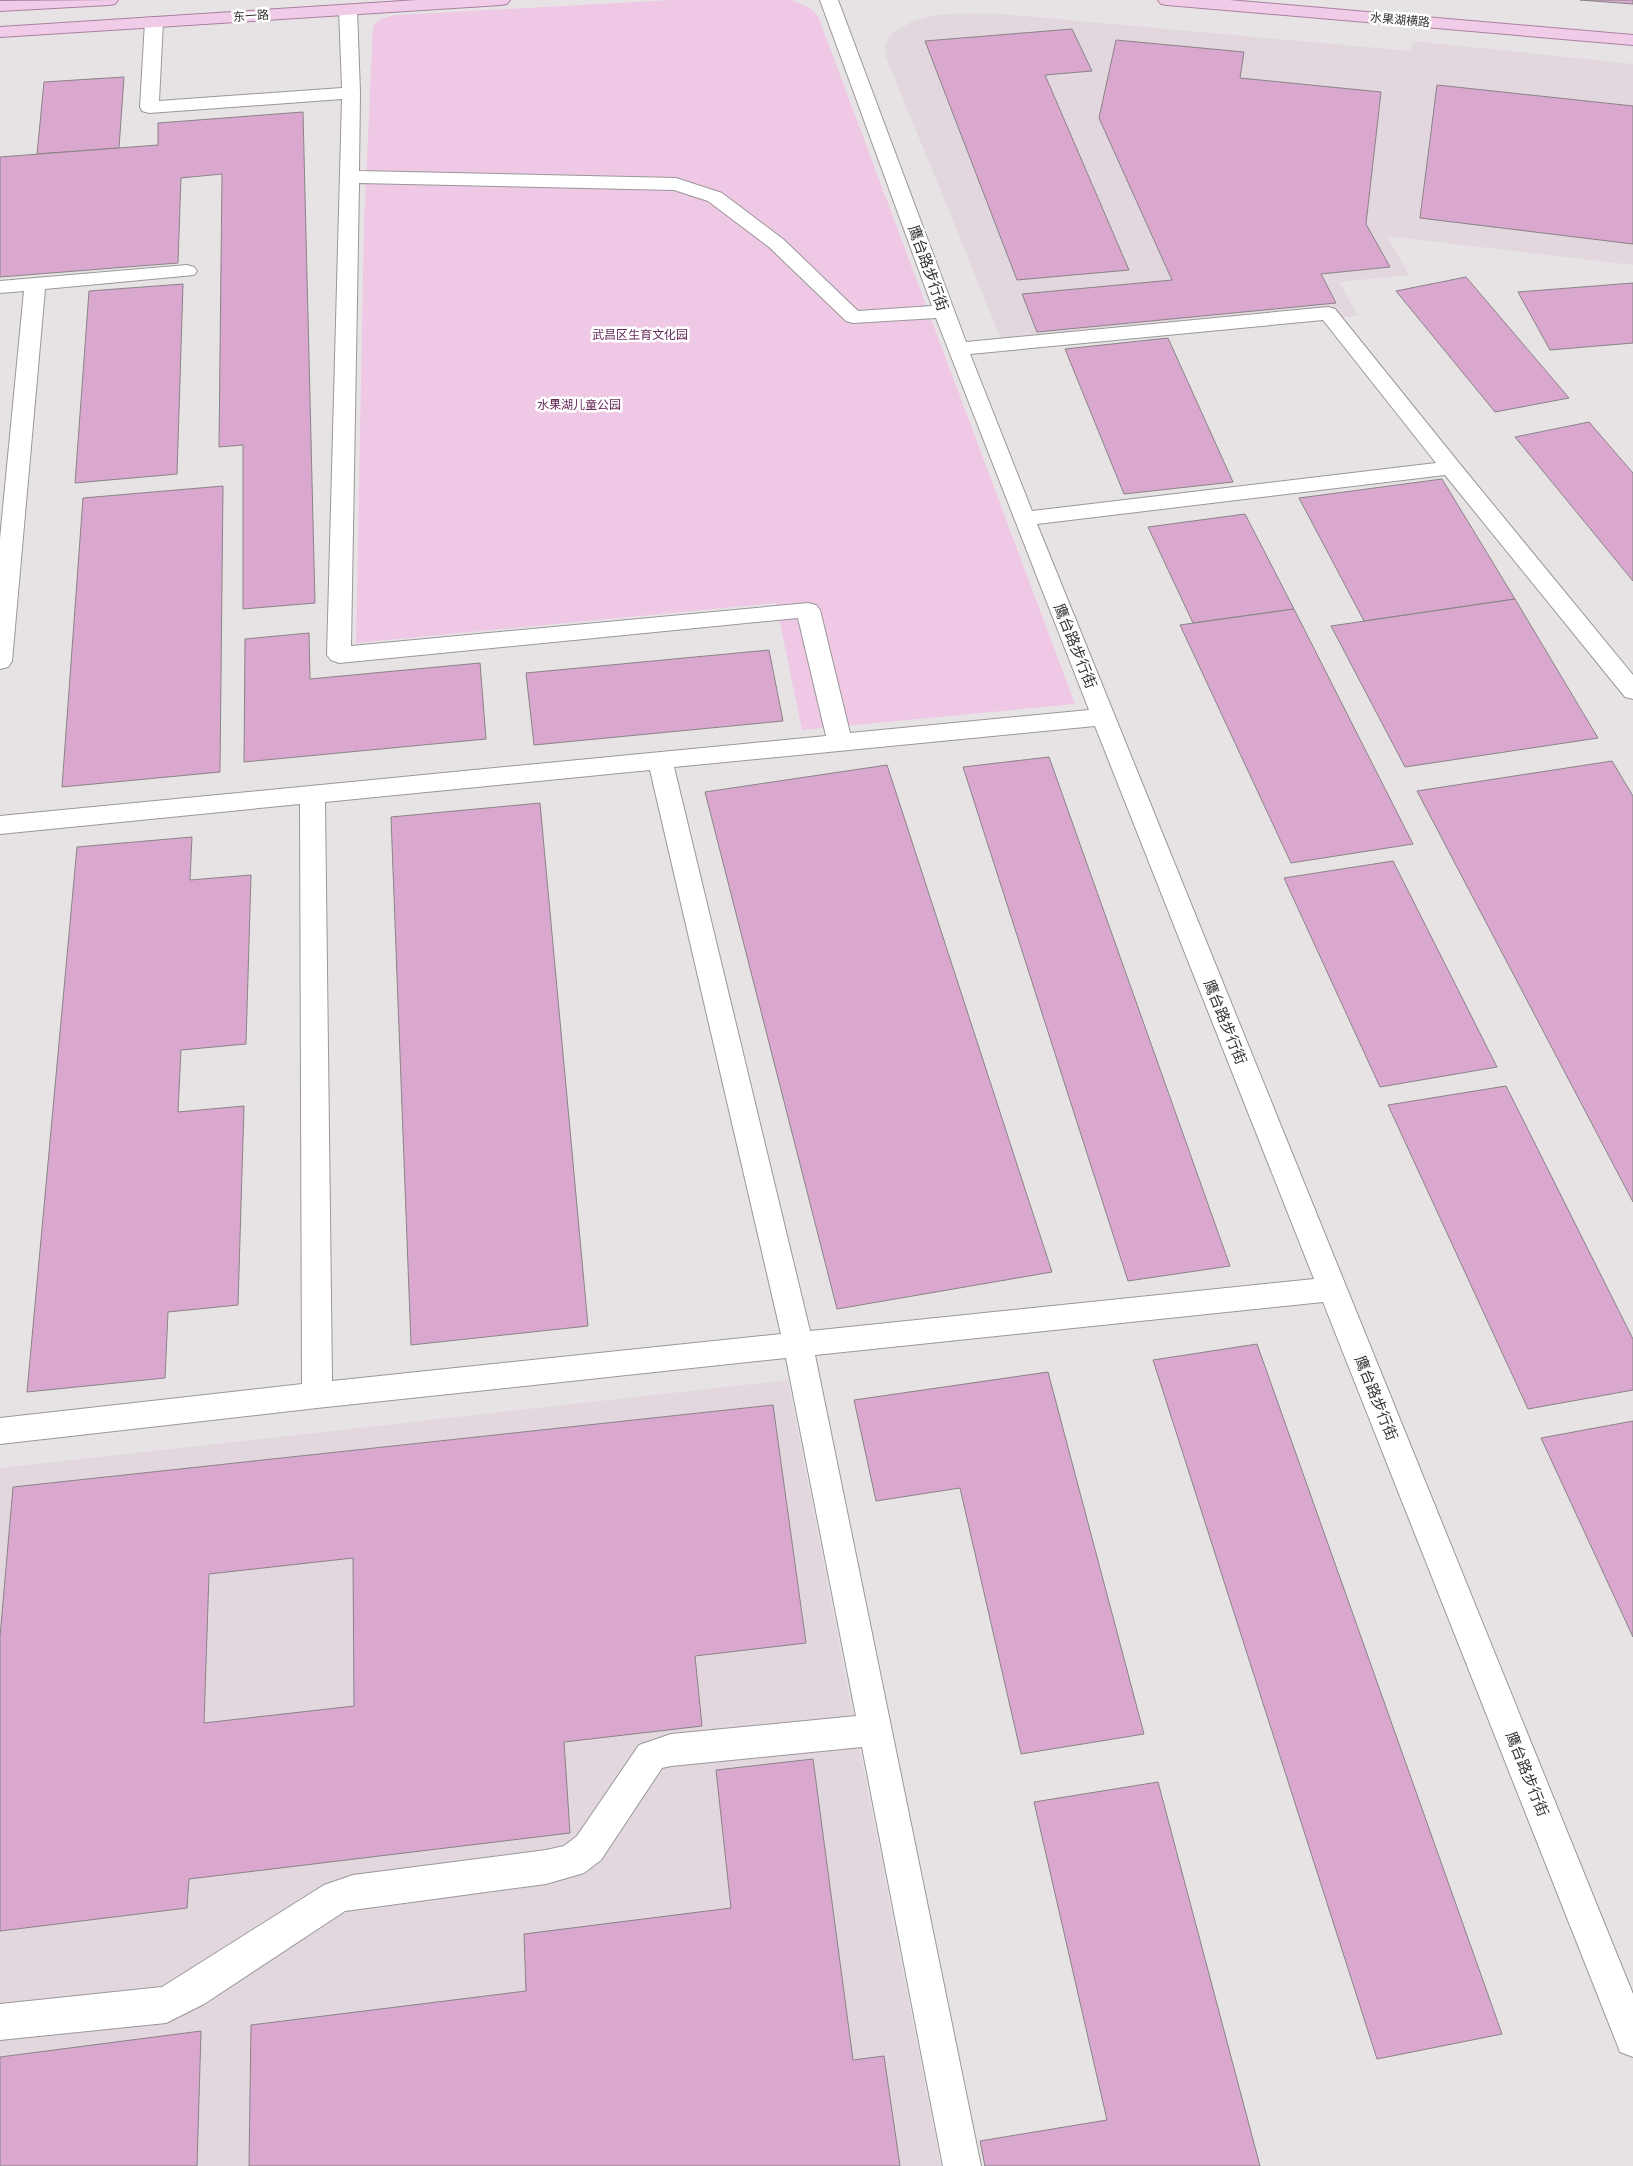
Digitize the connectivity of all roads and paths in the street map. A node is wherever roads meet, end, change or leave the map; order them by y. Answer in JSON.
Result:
{"nodes":[{"id":1,"x":109,"y":0,"type":"edge"},
{"id":2,"x":501,"y":0,"type":"edge"},
{"id":3,"x":829,"y":0,"type":"edge"},
{"id":4,"x":1167,"y":0,"type":"edge"},
{"id":5,"x":0,"y":6,"type":"edge"},
{"id":6,"x":348,"y":10,"type":"junction"},
{"id":7,"x":154,"y":22,"type":"junction"},
{"id":8,"x":0,"y":32,"type":"edge"},
{"id":9,"x":1633,"y":40,"type":"edge"},
{"id":10,"x":351,"y":93,"type":"junction"},
{"id":11,"x":349,"y":177,"type":"junction"},
{"id":12,"x":187,"y":271,"type":"dead end"},
{"id":13,"x":34,"y":284,"type":"junction"},
{"id":14,"x":0,"y":286,"type":"edge"},
{"id":15,"x":943,"y":311,"type":"junction"},
{"id":16,"x":958,"y":349,"type":"junction"},
{"id":17,"x":1451,"y":468,"type":"junction"},
{"id":18,"x":1024,"y":519,"type":"junction"},
{"id":19,"x":3,"y":596,"type":"edge"},
{"id":20,"x":0,"y":661,"type":"edge"},
{"id":21,"x":1633,"y":691,"type":"edge"},
{"id":22,"x":1103,"y":717,"type":"junction"},
{"id":23,"x":840,"y":743,"type":"junction"},
{"id":24,"x":660,"y":761,"type":"junction"},
{"id":25,"x":312,"y":794,"type":"junction"},
{"id":26,"x":0,"y":825,"type":"edge"},
{"id":27,"x":1332,"y":1289,"type":"junction"},
{"id":28,"x":798,"y":1344,"type":"junction"},
{"id":29,"x":317,"y":1395,"type":"junction"},
{"id":30,"x":0,"y":1431,"type":"edge"},
{"id":31,"x":875,"y":1730,"type":"junction"},
{"id":32,"x":0,"y":2022,"type":"edge"},
{"id":33,"x":1633,"y":2039,"type":"edge"},
{"id":34,"x":962,"y":2166,"type":"edge"}],
"edges":[{"from":1,"to":5,"type":"main road"},
{"from":2,"to":6,"type":"main road","name":"东一路"},
{"from":3,"to":15,"type":"street","name":"鹰台路步行街"},
{"from":4,"to":9,"type":"main road","name":"水果湖横路"},
{"from":6,"to":7,"type":"main road","name":"东一路"},
{"from":6,"to":10,"type":"street"},
{"from":7,"to":8,"type":"main road","name":"东一路"},
{"from":7,"to":10,"type":"street"},
{"from":10,"to":11,"type":"street"},
{"from":11,"to":15,"type":"street"},
{"from":11,"to":23,"type":"street"},
{"from":12,"to":13,"type":"street"},
{"from":13,"to":14,"type":"street"},
{"from":13,"to":19,"type":"street"},
{"from":15,"to":16,"type":"street","name":"鹰台路步行街"},
{"from":16,"to":17,"type":"street"},
{"from":16,"to":18,"type":"street","name":"鹰台路步行街"},
{"from":17,"to":18,"type":"street"},
{"from":17,"to":21,"type":"street"},
{"from":18,"to":22,"type":"street","name":"鹰台路步行街"},
{"from":19,"to":20,"type":"street"},
{"from":22,"to":23,"type":"street"},
{"from":22,"to":27,"type":"street","name":"鹰台路步行街"},
{"from":23,"to":24,"type":"street"},
{"from":24,"to":25,"type":"street"},
{"from":24,"to":28,"type":"street"},
{"from":25,"to":26,"type":"street"},
{"from":25,"to":29,"type":"street"},
{"from":27,"to":28,"type":"street"},
{"from":27,"to":33,"type":"street","name":"鹰台路步行街"},
{"from":28,"to":29,"type":"street"},
{"from":28,"to":31,"type":"street"},
{"from":29,"to":30,"type":"street"},
{"from":31,"to":32,"type":"street"},
{"from":31,"to":34,"type":"street"}]}
